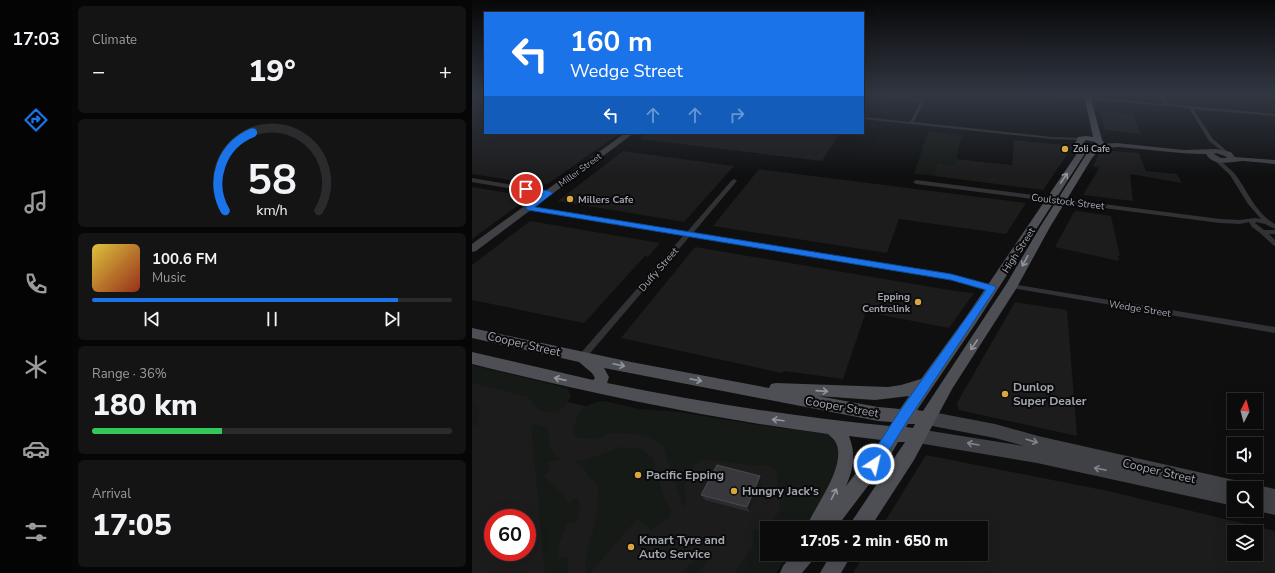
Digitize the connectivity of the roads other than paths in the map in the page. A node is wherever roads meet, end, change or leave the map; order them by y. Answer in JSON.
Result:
{"nodes":[{"id":1,"x":899,"y":122,"type":"edge"},
{"id":2,"x":1086,"y":122,"type":"edge"},
{"id":3,"x":1091,"y":122,"type":"edge"},
{"id":4,"x":1199,"y":122,"type":"edge"},
{"id":5,"x":911,"y":123,"type":"joint"},
{"id":6,"x":629,"y":134,"type":"edge"},
{"id":7,"x":1211,"y":140,"type":"junction"},
{"id":8,"x":1081,"y":142,"type":"junction"},
{"id":9,"x":1098,"y":144,"type":"junction"},
{"id":10,"x":1213,"y":156,"type":"junction"},
{"id":11,"x":1229,"y":157,"type":"junction"},
{"id":12,"x":1275,"y":162,"type":"edge"},
{"id":13,"x":1232,"y":174,"type":"junction"},
{"id":14,"x":472,"y":180,"type":"edge"},
{"id":15,"x":734,"y":181,"type":"dead end"},
{"id":16,"x":916,"y":182,"type":"dead end"},
{"id":17,"x":549,"y":193,"type":"junction"},
{"id":18,"x":1056,"y":200,"type":"junction"},
{"id":19,"x":1250,"y":203,"type":"junction"},
{"id":20,"x":528,"y":208,"type":"junction"},
{"id":21,"x":1255,"y":220,"type":"junction"},
{"id":22,"x":1220,"y":221,"type":"junction"},
{"id":23,"x":1272,"y":224,"type":"edge"},
{"id":24,"x":1259,"y":230,"type":"junction"},
{"id":25,"x":1275,"y":232,"type":"edge"},
{"id":26,"x":688,"y":234,"type":"junction"},
{"id":27,"x":1275,"y":236,"type":"edge"},
{"id":28,"x":1275,"y":244,"type":"edge"},
{"id":29,"x":472,"y":249,"type":"edge"},
{"id":30,"x":994,"y":285,"type":"junction"},
{"id":31,"x":1012,"y":286,"type":"junction"},
{"id":32,"x":1273,"y":329,"type":"edge"},
{"id":33,"x":472,"y":333,"type":"edge"},
{"id":34,"x":582,"y":357,"type":"junction"},
{"id":35,"x":472,"y":358,"type":"edge"},
{"id":36,"x":926,"y":384,"type":"junction"},
{"id":37,"x":598,"y":388,"type":"junction"},
{"id":38,"x":741,"y":389,"type":"junction"},
{"id":39,"x":904,"y":416,"type":"junction"},
{"id":40,"x":927,"y":418,"type":"junction"},
{"id":41,"x":830,"y":426,"type":"junction"},
{"id":42,"x":894,"y":434,"type":"junction"},
{"id":43,"x":918,"y":436,"type":"junction"},
{"id":44,"x":1227,"y":486,"type":"edge"},
{"id":45,"x":1263,"y":494,"type":"edge"},
{"id":46,"x":1227,"y":496,"type":"edge"},
{"id":47,"x":1275,"y":497,"type":"edge"},
{"id":48,"x":1263,"y":504,"type":"edge"},
{"id":49,"x":1275,"y":507,"type":"edge"},
{"id":50,"x":819,"y":521,"type":"edge"},
{"id":51,"x":830,"y":521,"type":"edge"},
{"id":52,"x":864,"y":521,"type":"edge"},
{"id":53,"x":796,"y":561,"type":"edge"},
{"id":54,"x":799,"y":561,"type":"edge"},
{"id":55,"x":838,"y":561,"type":"edge"},
{"id":56,"x":790,"y":573,"type":"edge"},
{"id":57,"x":830,"y":573,"type":"edge"}],
"edges":[{"from":1,"to":5,"type":"street"},
{"from":2,"to":8,"type":"main road","name":"High Street"},
{"from":3,"to":9,"type":"main road"},
{"from":4,"to":7,"type":"street"},
{"from":5,"to":8,"type":"street"},
{"from":6,"to":17,"type":"street","name":"Miller Street"},
{"from":7,"to":10,"type":"street"},
{"from":7,"to":11,"type":"street"},
{"from":8,"to":9,"type":"main road"},
{"from":18,"to":8,"type":"main road","name":"High Street","one_way":true},
{"from":9,"to":10,"type":"street"},
{"from":9,"to":18,"type":"main road","name":"High Street"},
{"from":10,"to":11,"type":"street"},
{"from":10,"to":13,"type":"street"},
{"from":11,"to":12,"type":"street"},
{"from":11,"to":13,"type":"street"},
{"from":13,"to":19,"type":"street"},
{"from":14,"to":17,"type":"street"},
{"from":15,"to":26,"type":"street","name":"Duffy Street"},
{"from":16,"to":18,"type":"street","name":"Coulstock Street"},
{"from":17,"to":20,"type":"street","name":"Miller Street"},
{"from":18,"to":22,"type":"street","name":"Coulstock Street"},
{"from":18,"to":30,"type":"main road","name":"High Street"},
{"from":18,"to":31,"type":"main road","name":"High Street","one_way":true},
{"from":19,"to":21,"type":"street"},
{"from":19,"to":23,"type":"street"},
{"from":20,"to":26,"type":"street","name":"Wedge Street"},
{"from":20,"to":29,"type":"street","name":"Miller Street"},
{"from":21,"to":22,"type":"street","name":"Coulstock Street"},
{"from":21,"to":23,"type":"street","name":"Coulstock Street"},
{"from":21,"to":24,"type":"street"},
{"from":22,"to":24,"type":"street","name":"Coulstock Street"},
{"from":24,"to":25,"type":"street","name":"Coulstock Street"},
{"from":24,"to":28,"type":"street"},
{"from":25,"to":27,"type":"street"},
{"from":26,"to":30,"type":"street","name":"Wedge Street"},
{"from":26,"to":34,"type":"street","name":"Duffy Street"},
{"from":30,"to":31,"type":"main road","name":"Wedge Street"},
{"from":30,"to":36,"type":"main road","name":"High Street"},
{"from":31,"to":32,"type":"street","name":"Wedge Street"},
{"from":31,"to":40,"type":"main road","name":"High Street","one_way":true},
{"from":33,"to":34,"type":"main road","name":"Cooper Street"},
{"from":34,"to":37,"type":"main road"},
{"from":34,"to":38,"type":"main road","name":"Cooper Street","one_way":true},
{"from":37,"to":35,"type":"main road","name":"Cooper Street","one_way":true},
{"from":38,"to":36,"type":"main road","one_way":true},
{"from":36,"to":39,"type":"main road","name":"High Street"},
{"from":41,"to":37,"type":"main road","name":"Cooper Street","one_way":true},
{"from":38,"to":39,"type":"main road","name":"Cooper Street"},
{"from":39,"to":40,"type":"main road","name":"Cooper Street"},
{"from":39,"to":42,"type":"main road","name":"High Street"},
{"from":40,"to":43,"type":"main road","name":"High Street"},
{"from":40,"to":44,"type":"street","name":"Cooper Street","one_way":true},
{"from":41,"to":42,"type":"main road","name":"Cooper Street"},
{"from":50,"to":41,"type":"main road","one_way":true},
{"from":42,"to":43,"type":"main road","name":"Cooper Street"},
{"from":42,"to":51,"type":"main road","name":"High Street"},
{"from":46,"to":43,"type":"street","name":"Cooper Street","one_way":true},
{"from":43,"to":52,"type":"main road","name":"High Street"},
{"from":45,"to":47,"type":"street"},
{"from":48,"to":49,"type":"street"},
{"from":53,"to":56,"type":"main road"},
{"from":54,"to":56,"type":"main road"},
{"from":55,"to":57,"type":"main road"}]}
